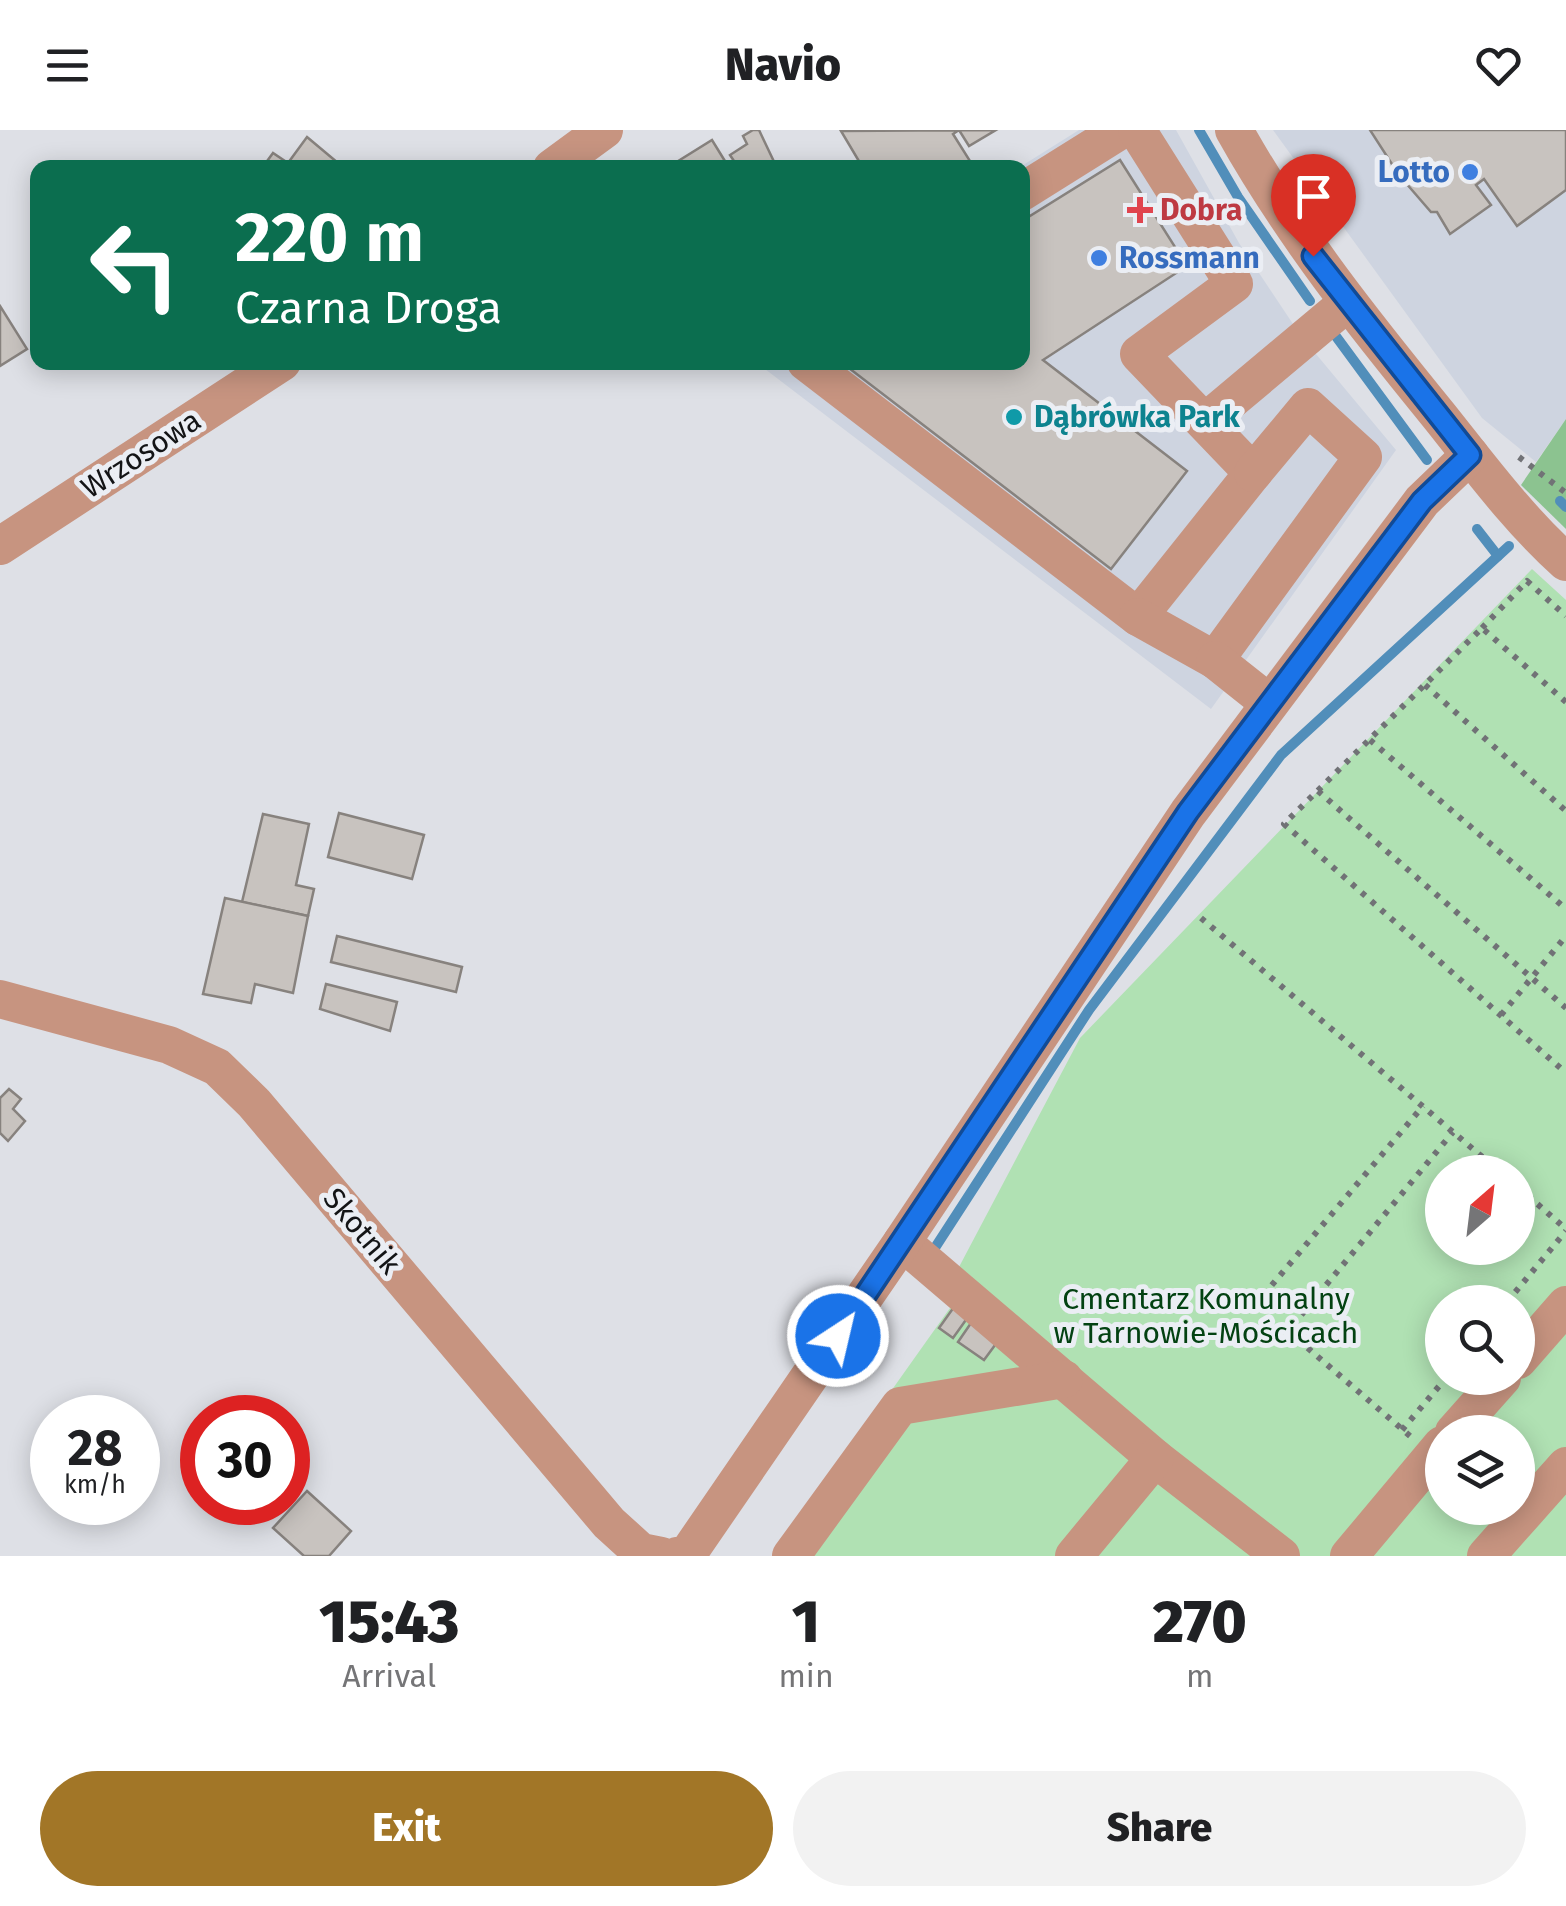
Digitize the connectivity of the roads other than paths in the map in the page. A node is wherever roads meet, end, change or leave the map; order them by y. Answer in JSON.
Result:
{"nodes":[{"id":1,"x":604,"y":130,"type":"edge"},
{"id":2,"x":1121,"y":130,"type":"edge"},
{"id":3,"x":1137,"y":130,"type":"edge"},
{"id":4,"x":1234,"y":130,"type":"edge"},
{"id":5,"x":563,"y":160,"type":"edge"},
{"id":6,"x":1030,"y":187,"type":"edge"},
{"id":7,"x":1347,"y":303,"type":"junction"},
{"id":8,"x":270,"y":370,"type":"edge"},
{"id":9,"x":816,"y":370,"type":"edge"},
{"id":10,"x":1205,"y":422,"type":"junction"},
{"id":11,"x":1470,"y":455,"type":"junction"},
{"id":12,"x":1254,"y":473,"type":"junction"},
{"id":13,"x":0,"y":546,"type":"edge"},
{"id":14,"x":1566,"y":562,"type":"edge"},
{"id":15,"x":1138,"y":617,"type":"junction"},
{"id":16,"x":1215,"y":660,"type":"junction"},
{"id":17,"x":1269,"y":702,"type":"junction"},
{"id":18,"x":0,"y":999,"type":"edge"},
{"id":19,"x":902,"y":1242,"type":"junction"},
{"id":20,"x":1566,"y":1304,"type":"edge"},
{"id":21,"x":1535,"y":1340,"type":"edge"},
{"id":22,"x":1064,"y":1379,"type":"junction"},
{"id":23,"x":1487,"y":1395,"type":"edge"},
{"id":24,"x":1469,"y":1415,"type":"edge"},
{"id":25,"x":1156,"y":1458,"type":"junction"},
{"id":26,"x":1425,"y":1466,"type":"edge"},
{"id":27,"x":1566,"y":1466,"type":"edge"},
{"id":28,"x":661,"y":1556,"type":"edge"},
{"id":29,"x":677,"y":1556,"type":"edge"},
{"id":30,"x":791,"y":1556,"type":"edge"},
{"id":31,"x":1074,"y":1556,"type":"edge"},
{"id":32,"x":1281,"y":1556,"type":"edge"},
{"id":33,"x":1349,"y":1556,"type":"edge"},
{"id":34,"x":1486,"y":1556,"type":"edge"}],
"edges":[{"from":1,"to":5,"type":"street"},
{"from":2,"to":6,"type":"street"},
{"from":3,"to":10,"type":"street"},
{"from":4,"to":7,"type":"street"},
{"from":7,"to":10,"type":"street"},
{"from":7,"to":11,"type":"street"},
{"from":8,"to":13,"type":"street","name":"Wrzosowa"},
{"from":9,"to":15,"type":"street"},
{"from":10,"to":12,"type":"street"},
{"from":11,"to":14,"type":"street"},
{"from":11,"to":17,"type":"street"},
{"from":12,"to":15,"type":"street"},
{"from":12,"to":16,"type":"street"},
{"from":15,"to":16,"type":"street"},
{"from":16,"to":17,"type":"street"},
{"from":17,"to":19,"type":"street"},
{"from":18,"to":28,"type":"street","name":"Skotnik"},
{"from":19,"to":22,"type":"street"},
{"from":19,"to":29,"type":"street"},
{"from":20,"to":21,"type":"street"},
{"from":22,"to":25,"type":"street"},
{"from":22,"to":30,"type":"street"},
{"from":23,"to":24,"type":"street"},
{"from":25,"to":31,"type":"street"},
{"from":25,"to":32,"type":"street"},
{"from":26,"to":33,"type":"street"},
{"from":27,"to":34,"type":"street"}]}
